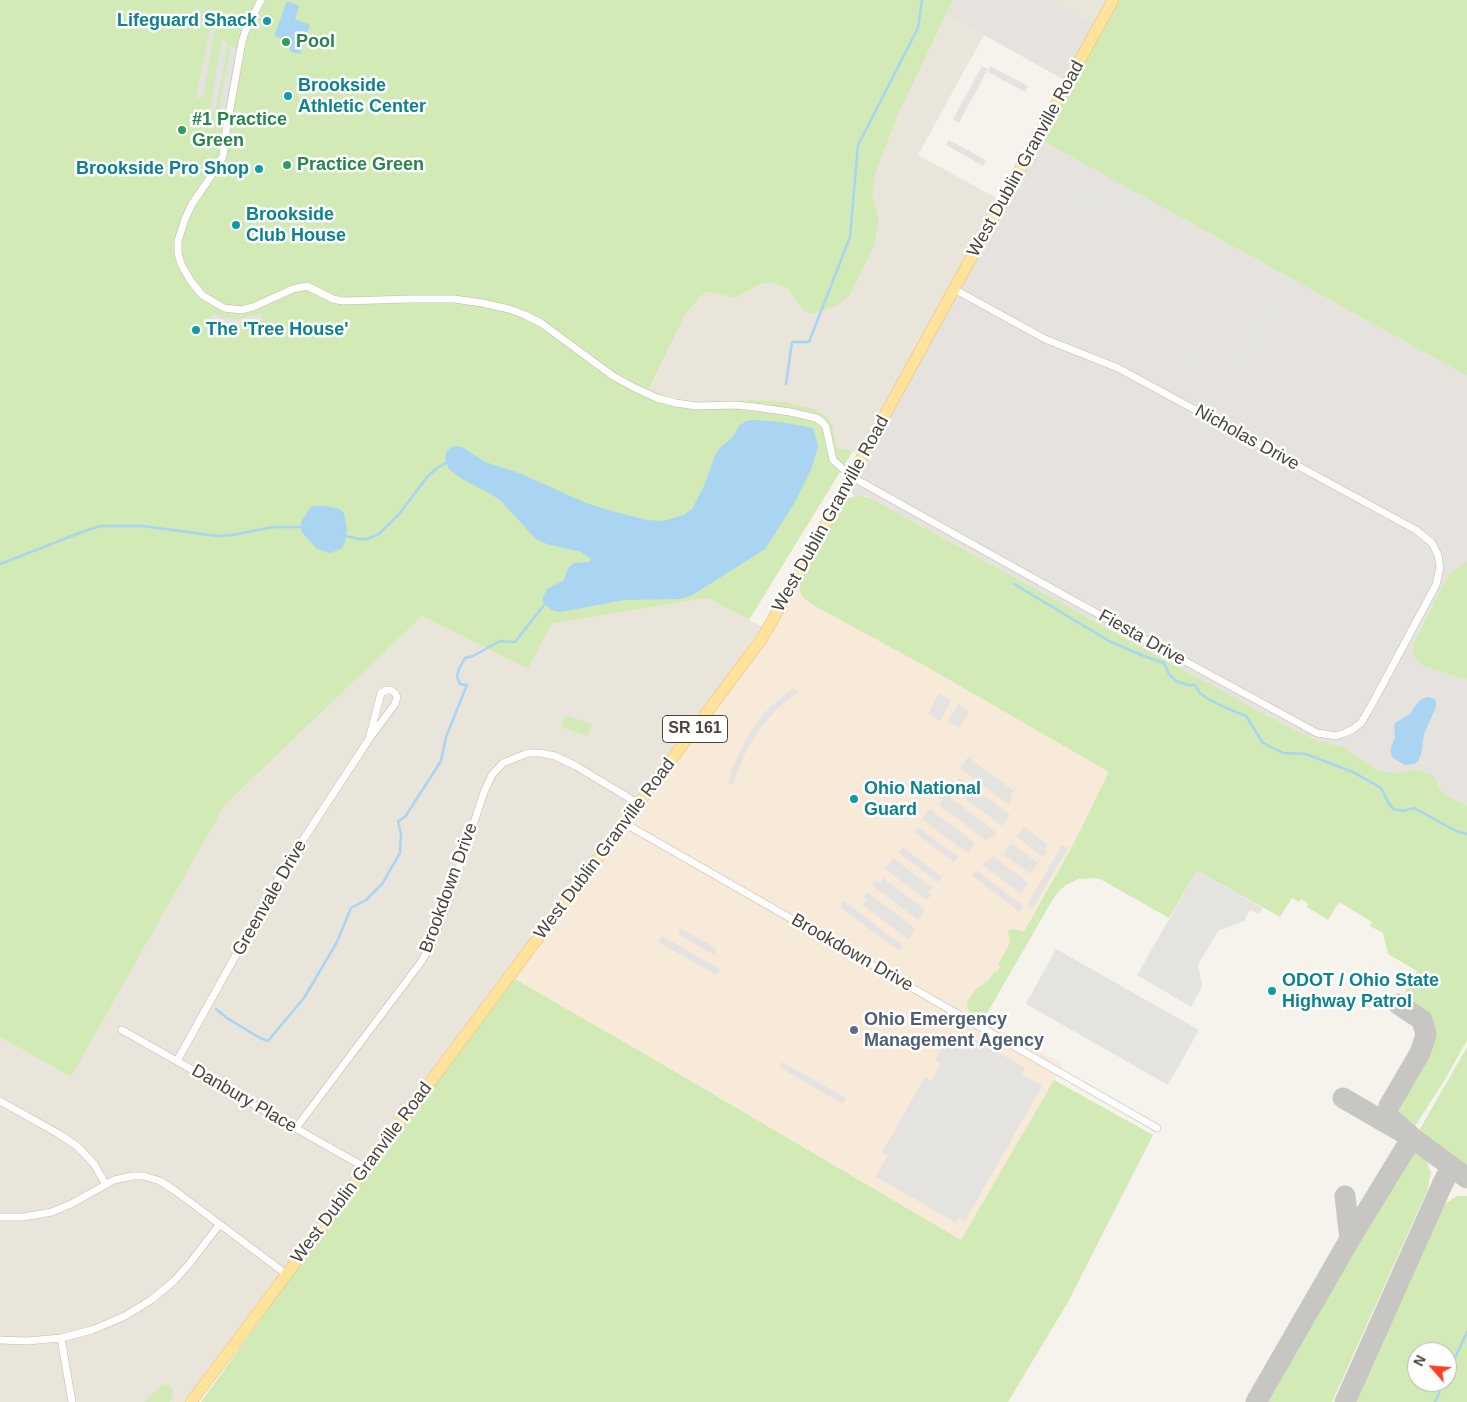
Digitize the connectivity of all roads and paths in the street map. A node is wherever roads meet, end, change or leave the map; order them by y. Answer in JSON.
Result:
{"nodes":[{"id":1,"x":261,"y":0,"type":"edge"},
{"id":2,"x":1113,"y":0,"type":"edge"},
{"id":3,"x":954,"y":289,"type":"junction"},
{"id":4,"x":852,"y":476,"type":"junction"},
{"id":5,"x":1403,"y":648,"type":"joint"},
{"id":6,"x":370,"y":739,"type":"junction"},
{"id":7,"x":638,"y":804,"type":"junction"},
{"id":8,"x":624,"y":823,"type":"junction"},
{"id":9,"x":122,"y":1030,"type":"dead end"},
{"id":10,"x":177,"y":1061,"type":"junction"},
{"id":11,"x":0,"y":1101,"type":"edge"},
{"id":12,"x":296,"y":1128,"type":"junction"},
{"id":13,"x":1157,"y":1128,"type":"dead end"},
{"id":14,"x":366,"y":1168,"type":"junction"},
{"id":15,"x":105,"y":1183,"type":"junction"},
{"id":16,"x":0,"y":1217,"type":"edge"},
{"id":17,"x":220,"y":1225,"type":"junction"},
{"id":18,"x":286,"y":1274,"type":"junction"},
{"id":19,"x":61,"y":1338,"type":"junction"},
{"id":20,"x":0,"y":1340,"type":"edge"},
{"id":21,"x":72,"y":1402,"type":"edge"},
{"id":22,"x":191,"y":1402,"type":"edge"}],
"edges":[{"from":1,"to":4,"type":"street","name":"Fiesta Drive"},
{"from":2,"to":3,"type":"main road","name":"West Dublin Granville Road","number":"SR 161"},
{"from":3,"to":4,"type":"main road","name":"West Dublin Granville Road","number":"SR 161"},
{"from":3,"to":5,"type":"street","name":"Nicholas Drive"},
{"from":4,"to":5,"type":"street","name":"Fiesta Drive"},
{"from":4,"to":7,"type":"main road","name":"West Dublin Granville Road","number":"SR 161"},
{"from":6,"to":6,"type":"street","name":"Greenvale Drive"},
{"from":6,"to":10,"type":"street","name":"Greenvale Drive"},
{"from":7,"to":8,"type":"main road","name":"West Dublin Granville Road","number":"SR 161"},
{"from":7,"to":12,"type":"street","name":"Brookdown Drive"},
{"from":8,"to":13,"type":"street","name":"Brookdown Drive"},
{"from":8,"to":14,"type":"main road","name":"West Dublin Granville Road","number":"SR 161"},
{"from":9,"to":10,"type":"street","name":"Danbury Place"},
{"from":10,"to":12,"type":"street","name":"Danbury Place"},
{"from":11,"to":15,"type":"street"},
{"from":12,"to":14,"type":"street","name":"Danbury Place"},
{"from":14,"to":18,"type":"main road","name":"West Dublin Granville Road","number":"SR 161"},
{"from":15,"to":16,"type":"street"},
{"from":15,"to":17,"type":"street"},
{"from":17,"to":18,"type":"street"},
{"from":17,"to":19,"type":"street"},
{"from":18,"to":22,"type":"main road","name":"West Dublin Granville Road","number":"SR 161"},
{"from":19,"to":20,"type":"street"},
{"from":19,"to":21,"type":"street"}]}
